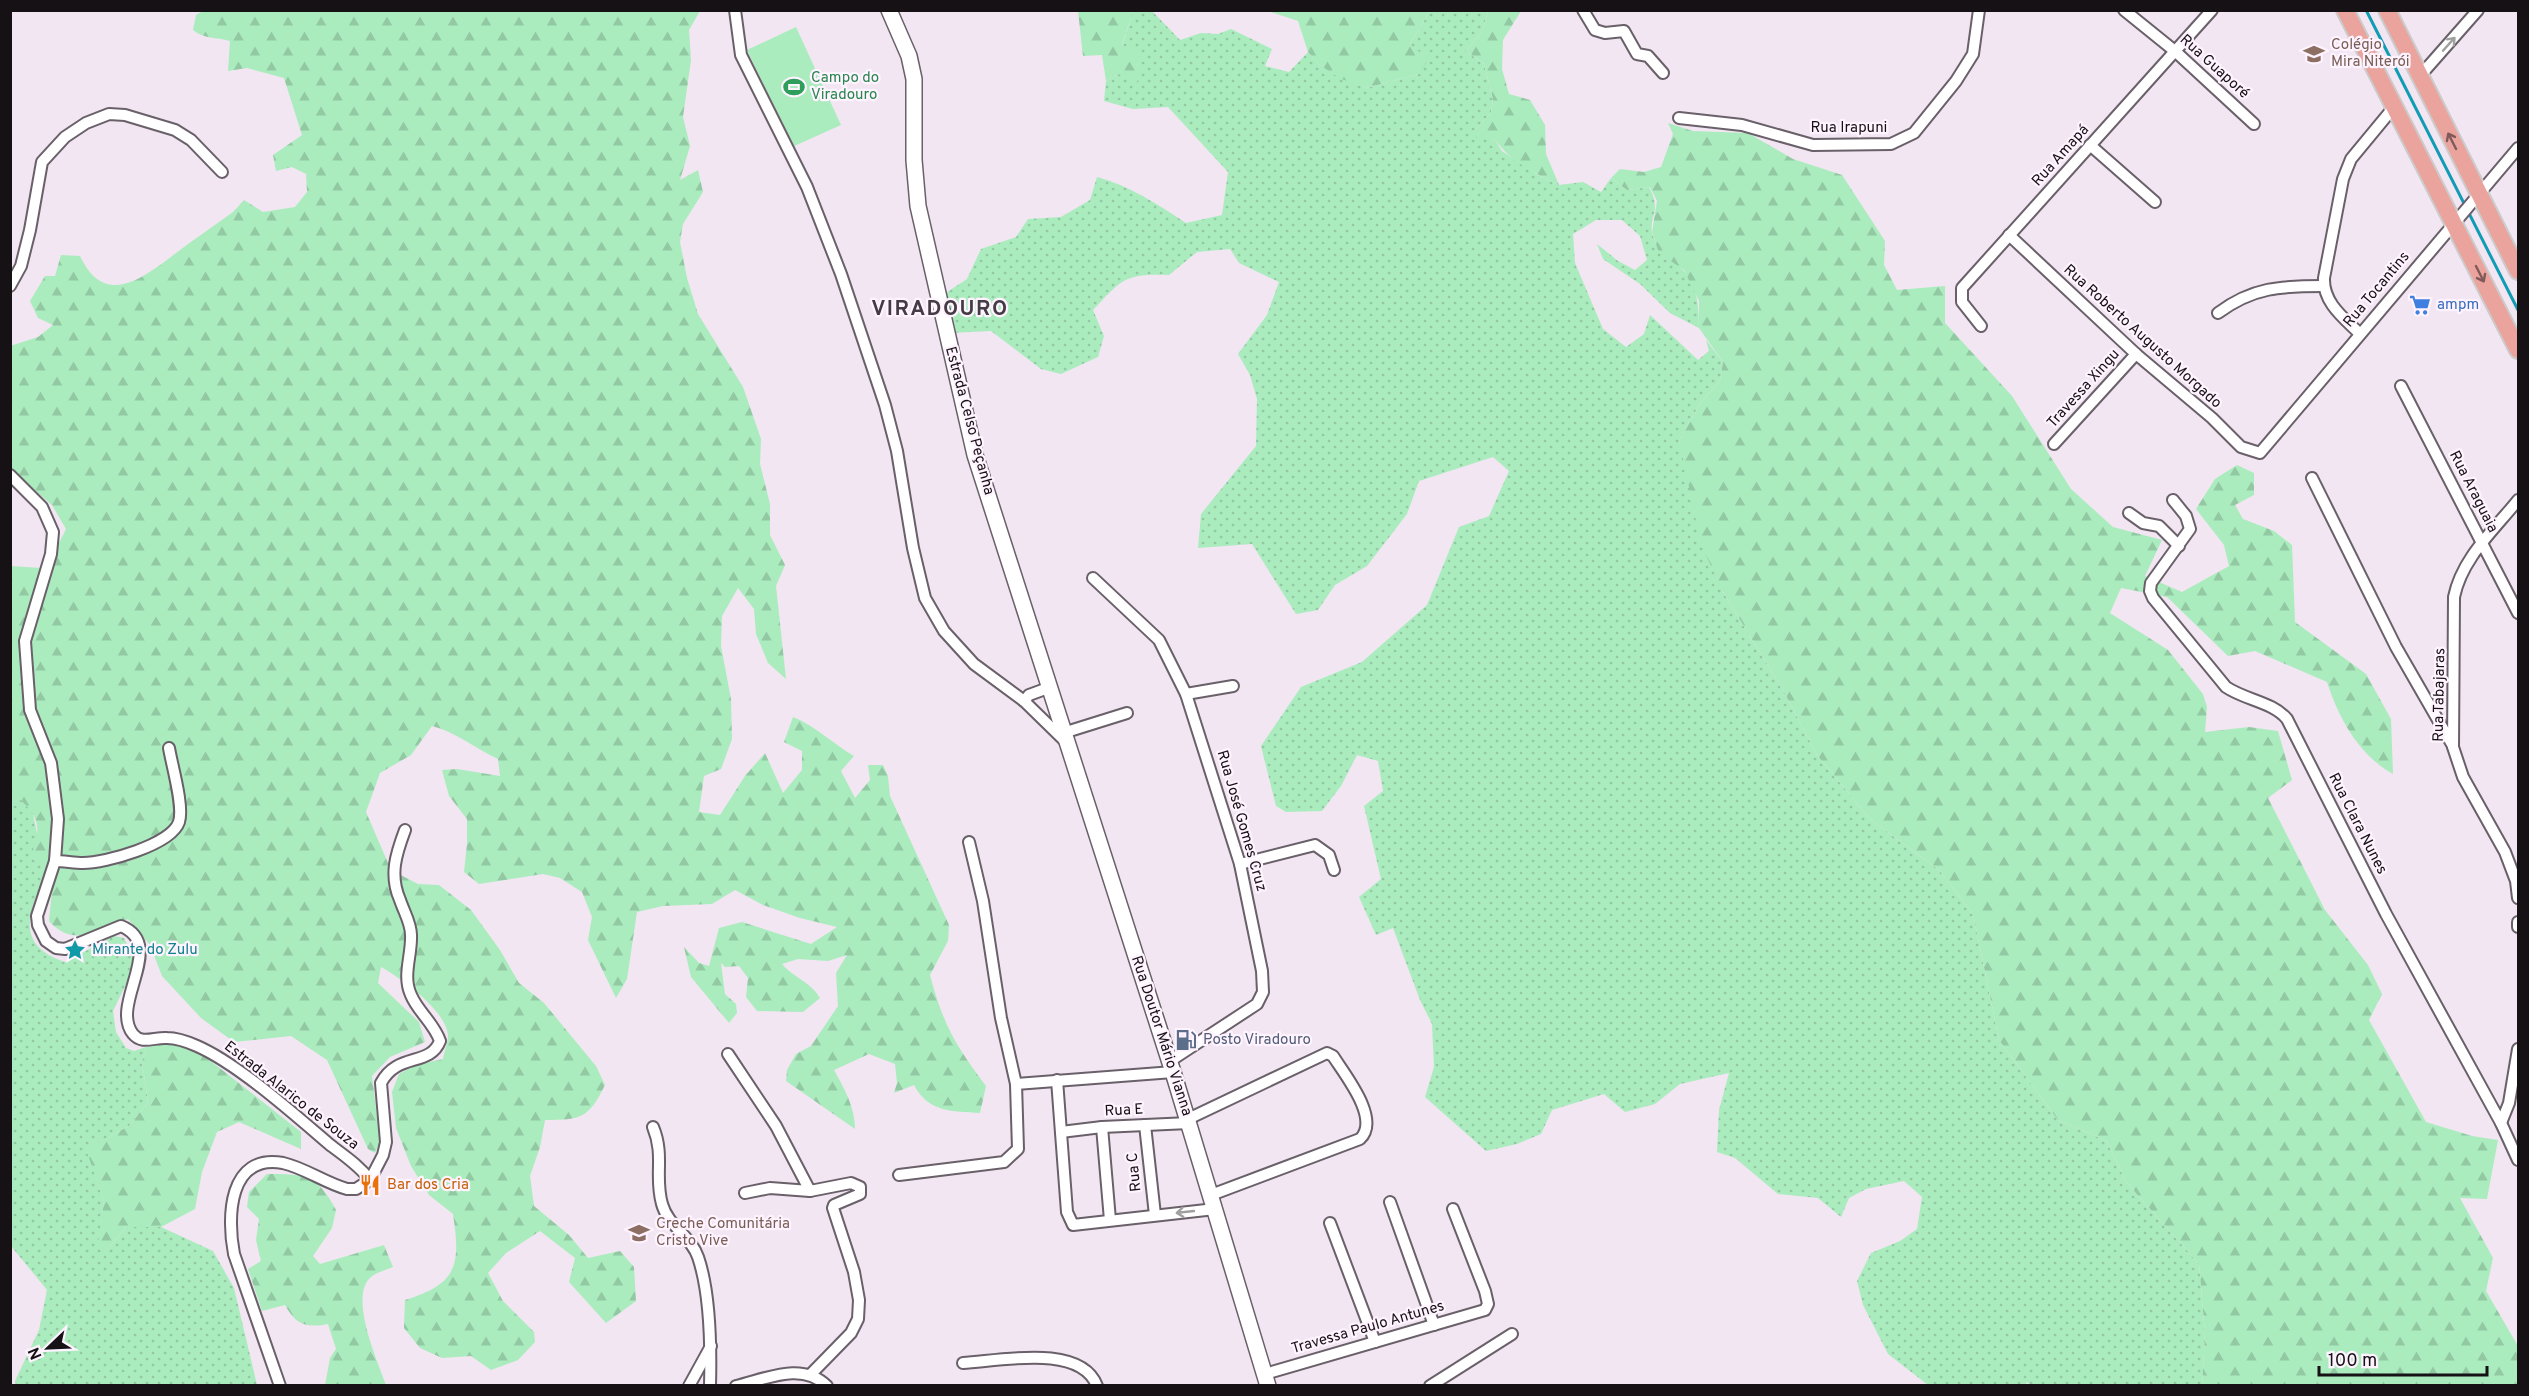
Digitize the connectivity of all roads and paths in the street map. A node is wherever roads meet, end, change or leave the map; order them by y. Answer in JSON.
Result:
{"nodes":[{"id":1,"x":735,"y":10,"type":"edge"},
{"id":2,"x":889,"y":10,"type":"edge"},
{"id":3,"x":1583,"y":10,"type":"edge"},
{"id":4,"x":1979,"y":10,"type":"edge"},
{"id":5,"x":2124,"y":10,"type":"edge"},
{"id":6,"x":2212,"y":10,"type":"edge"},
{"id":7,"x":2345,"y":10,"type":"edge"},
{"id":8,"x":2387,"y":10,"type":"edge"},
{"id":9,"x":2478,"y":10,"type":"edge"},
{"id":10,"x":2176,"y":52,"type":"junction"},
{"id":11,"x":1663,"y":73,"type":"dead end"},
{"id":12,"x":2419,"y":77,"type":"junction"},
{"id":13,"x":2394,"y":107,"type":"junction"},
{"id":14,"x":1679,"y":118,"type":"dead end"},
{"id":15,"x":2254,"y":124,"type":"dead end"},
{"id":16,"x":2090,"y":145,"type":"junction"},
{"id":17,"x":2518,"y":148,"type":"edge"},
{"id":18,"x":222,"y":172,"type":"dead end"},
{"id":19,"x":2475,"y":197,"type":"junction"},
{"id":20,"x":2155,"y":202,"type":"dead end"},
{"id":21,"x":2457,"y":217,"type":"junction"},
{"id":22,"x":2009,"y":235,"type":"junction"},
{"id":23,"x":2518,"y":271,"type":"edge"},
{"id":24,"x":10,"y":286,"type":"edge"},
{"id":25,"x":2324,"y":286,"type":"junction"},
{"id":26,"x":2218,"y":313,"type":"dead end"},
{"id":27,"x":1981,"y":326,"type":"dead end"},
{"id":28,"x":2360,"y":334,"type":"junction"},
{"id":29,"x":2518,"y":350,"type":"edge"},
{"id":30,"x":2136,"y":354,"type":"junction"},
{"id":31,"x":2401,"y":386,"type":"dead end"},
{"id":32,"x":2054,"y":444,"type":"dead end"},
{"id":33,"x":2260,"y":453,"type":"joint"},
{"id":34,"x":10,"y":475,"type":"edge"},
{"id":35,"x":2312,"y":478,"type":"dead end"},
{"id":36,"x":2173,"y":500,"type":"dead end"},
{"id":37,"x":2518,"y":500,"type":"edge"},
{"id":38,"x":2129,"y":513,"type":"dead end"},
{"id":39,"x":2482,"y":543,"type":"junction"},
{"id":40,"x":2179,"y":546,"type":"junction"},
{"id":41,"x":1093,"y":578,"type":"dead end"},
{"id":42,"x":2518,"y":613,"type":"edge"},
{"id":43,"x":1233,"y":686,"type":"dead end"},
{"id":44,"x":1048,"y":688,"type":"junction"},
{"id":45,"x":1186,"y":694,"type":"junction"},
{"id":46,"x":1024,"y":701,"type":"junction"},
{"id":47,"x":1127,"y":713,"type":"dead end"},
{"id":48,"x":1065,"y":737,"type":"junction"},
{"id":49,"x":2453,"y":747,"type":"junction"},
{"id":50,"x":169,"y":748,"type":"dead end"},
{"id":51,"x":405,"y":830,"type":"dead end"},
{"id":52,"x":969,"y":842,"type":"dead end"},
{"id":53,"x":55,"y":861,"type":"junction"},
{"id":54,"x":1240,"y":864,"type":"junction"},
{"id":55,"x":1334,"y":870,"type":"dead end"},
{"id":56,"x":2518,"y":898,"type":"edge"},
{"id":57,"x":2518,"y":922,"type":"edge"},
{"id":58,"x":2518,"y":927,"type":"edge"},
{"id":59,"x":2518,"y":1049,"type":"edge"},
{"id":60,"x":728,"y":1054,"type":"dead end"},
{"id":61,"x":1172,"y":1066,"type":"junction"},
{"id":62,"x":1057,"y":1080,"type":"junction"},
{"id":63,"x":1016,"y":1084,"type":"junction"},
{"id":64,"x":1188,"y":1121,"type":"junction"},
{"id":65,"x":2501,"y":1123,"type":"junction"},
{"id":66,"x":1145,"y":1125,"type":"junction"},
{"id":67,"x":653,"y":1127,"type":"dead end"},
{"id":68,"x":1102,"y":1127,"type":"junction"},
{"id":69,"x":1061,"y":1132,"type":"junction"},
{"id":70,"x":2518,"y":1160,"type":"edge"},
{"id":71,"x":899,"y":1175,"type":"dead end"},
{"id":72,"x":370,"y":1180,"type":"junction"},
{"id":73,"x":810,"y":1191,"type":"junction"},
{"id":74,"x":745,"y":1193,"type":"dead end"},
{"id":75,"x":1213,"y":1202,"type":"junction"},
{"id":76,"x":1390,"y":1202,"type":"dead end"},
{"id":77,"x":1453,"y":1209,"type":"dead end"},
{"id":78,"x":1155,"y":1215,"type":"junction"},
{"id":79,"x":1110,"y":1220,"type":"junction"},
{"id":80,"x":1330,"y":1223,"type":"dead end"},
{"id":81,"x":1434,"y":1325,"type":"junction"},
{"id":82,"x":1512,"y":1334,"type":"dead end"},
{"id":83,"x":1375,"y":1342,"type":"junction"},
{"id":84,"x":711,"y":1346,"type":"junction"},
{"id":85,"x":963,"y":1363,"type":"dead end"},
{"id":86,"x":810,"y":1374,"type":"junction"},
{"id":87,"x":1267,"y":1380,"type":"edge"},
{"id":88,"x":826,"y":1385,"type":"edge"},
{"id":89,"x":280,"y":1386,"type":"edge"},
{"id":90,"x":688,"y":1386,"type":"edge"},
{"id":91,"x":710,"y":1386,"type":"edge"},
{"id":92,"x":736,"y":1386,"type":"edge"},
{"id":93,"x":1097,"y":1386,"type":"edge"},
{"id":94,"x":1430,"y":1386,"type":"edge"}],
"edges":[{"from":1,"to":46,"type":"street"},
{"from":2,"to":44,"type":"main road","name":"Estrada Celso Peçanha"},
{"from":3,"to":11,"type":"street"},
{"from":4,"to":14,"type":"street","name":"Rua Irapuni"},
{"from":5,"to":10,"type":"street","name":"Rua Guaporé"},
{"from":6,"to":10,"type":"street","name":"Rua Amapá"},
{"from":7,"to":13,"type":"main road"},
{"from":8,"to":12,"type":"main road"},
{"from":12,"to":9,"type":"street","one_way":true},
{"from":10,"to":15,"type":"street","name":"Rua Guaporé"},
{"from":10,"to":16,"type":"street","name":"Rua Amapá"},
{"from":19,"to":12,"type":"main road","one_way":true},
{"from":13,"to":21,"type":"main road"},
{"from":13,"to":25,"type":"street"},
{"from":16,"to":20,"type":"street"},
{"from":16,"to":22,"type":"street","name":"Rua Amapá"},
{"from":17,"to":19,"type":"street","name":"Rua Tocantins"},
{"from":18,"to":24,"type":"street"},
{"from":19,"to":21,"type":"street","name":"Rua Tocantins"},
{"from":19,"to":23,"type":"main road"},
{"from":21,"to":28,"type":"street","name":"Rua Tocantins"},
{"from":21,"to":29,"type":"main road","one_way":true},
{"from":22,"to":27,"type":"street","name":"Rua Amapá"},
{"from":22,"to":30,"type":"street","name":"Rua Roberto Augusto Morgado"},
{"from":25,"to":26,"type":"street"},
{"from":25,"to":28,"type":"street"},
{"from":28,"to":33,"type":"street","name":"Rua Tocantins"},
{"from":30,"to":32,"type":"street","name":"Travessa Xingu"},
{"from":30,"to":33,"type":"street","name":"Rua Roberto Augusto Morgado"},
{"from":31,"to":39,"type":"street","name":"Rua Araguaia"},
{"from":34,"to":53,"type":"street","name":"Estrada Alarico de Souza"},
{"from":35,"to":49,"type":"street"},
{"from":36,"to":40,"type":"street","name":"Rua Clara Nunes"},
{"from":37,"to":39,"type":"street","name":"Rua Tabajaras"},
{"from":38,"to":40,"type":"street"},
{"from":39,"to":42,"type":"street","name":"Rua Araguaia"},
{"from":39,"to":49,"type":"street","name":"Rua Tabajaras"},
{"from":40,"to":65,"type":"street","name":"Rua Clara Nunes"},
{"from":41,"to":45,"type":"street","name":"Rua José Gomes Cruz"},
{"from":43,"to":45,"type":"street"},
{"from":44,"to":46,"type":"street"},
{"from":44,"to":48,"type":"main road","name":"Rua Doutor Mário Vianna"},
{"from":45,"to":54,"type":"street","name":"Rua José Gomes Cruz"},
{"from":46,"to":48,"type":"street"},
{"from":47,"to":48,"type":"street"},
{"from":48,"to":61,"type":"main road","name":"Rua Doutor Mário Vianna"},
{"from":49,"to":56,"type":"street","name":"Rua Tabajaras"},
{"from":50,"to":53,"type":"street"},
{"from":51,"to":72,"type":"street"},
{"from":52,"to":63,"type":"street"},
{"from":53,"to":72,"type":"street","name":"Estrada Alarico de Souza"},
{"from":54,"to":55,"type":"street"},
{"from":54,"to":61,"type":"street","name":"Rua José Gomes Cruz"},
{"from":57,"to":58,"type":"street"},
{"from":59,"to":65,"type":"street"},
{"from":60,"to":73,"type":"street"},
{"from":61,"to":62,"type":"street"},
{"from":61,"to":64,"type":"main road","name":"Rua Doutor Mário Vianna"},
{"from":62,"to":63,"type":"street"},
{"from":62,"to":69,"type":"street"},
{"from":63,"to":71,"type":"street"},
{"from":64,"to":66,"type":"street","name":"Rua E"},
{"from":64,"to":75,"type":"main road","name":"Rua Doutor Mário Vianna"},
{"from":64,"to":75,"type":"street"},
{"from":65,"to":70,"type":"street","name":"Rua Clara Nunes"},
{"from":66,"to":68,"type":"street","name":"Rua E"},
{"from":66,"to":78,"type":"street","name":"Rua C"},
{"from":67,"to":84,"type":"street"},
{"from":68,"to":69,"type":"street","name":"Rua E"},
{"from":68,"to":79,"type":"street"},
{"from":69,"to":79,"type":"street"},
{"from":72,"to":89,"type":"street"},
{"from":73,"to":74,"type":"street"},
{"from":73,"to":86,"type":"street"},
{"from":75,"to":78,"type":"street","one_way":true},
{"from":75,"to":87,"type":"main road","name":"Rua Doutor Mário Vianna"},
{"from":76,"to":81,"type":"street"},
{"from":77,"to":81,"type":"street","name":"Travessa Paulo Antunes"},
{"from":78,"to":79,"type":"street"},
{"from":80,"to":83,"type":"street"},
{"from":81,"to":83,"type":"street","name":"Travessa Paulo Antunes"},
{"from":82,"to":94,"type":"street"},
{"from":83,"to":87,"type":"street","name":"Travessa Paulo Antunes"},
{"from":84,"to":90,"type":"street"},
{"from":84,"to":91,"type":"street"},
{"from":85,"to":93,"type":"street"},
{"from":86,"to":88,"type":"street"},
{"from":86,"to":92,"type":"street"}]}
